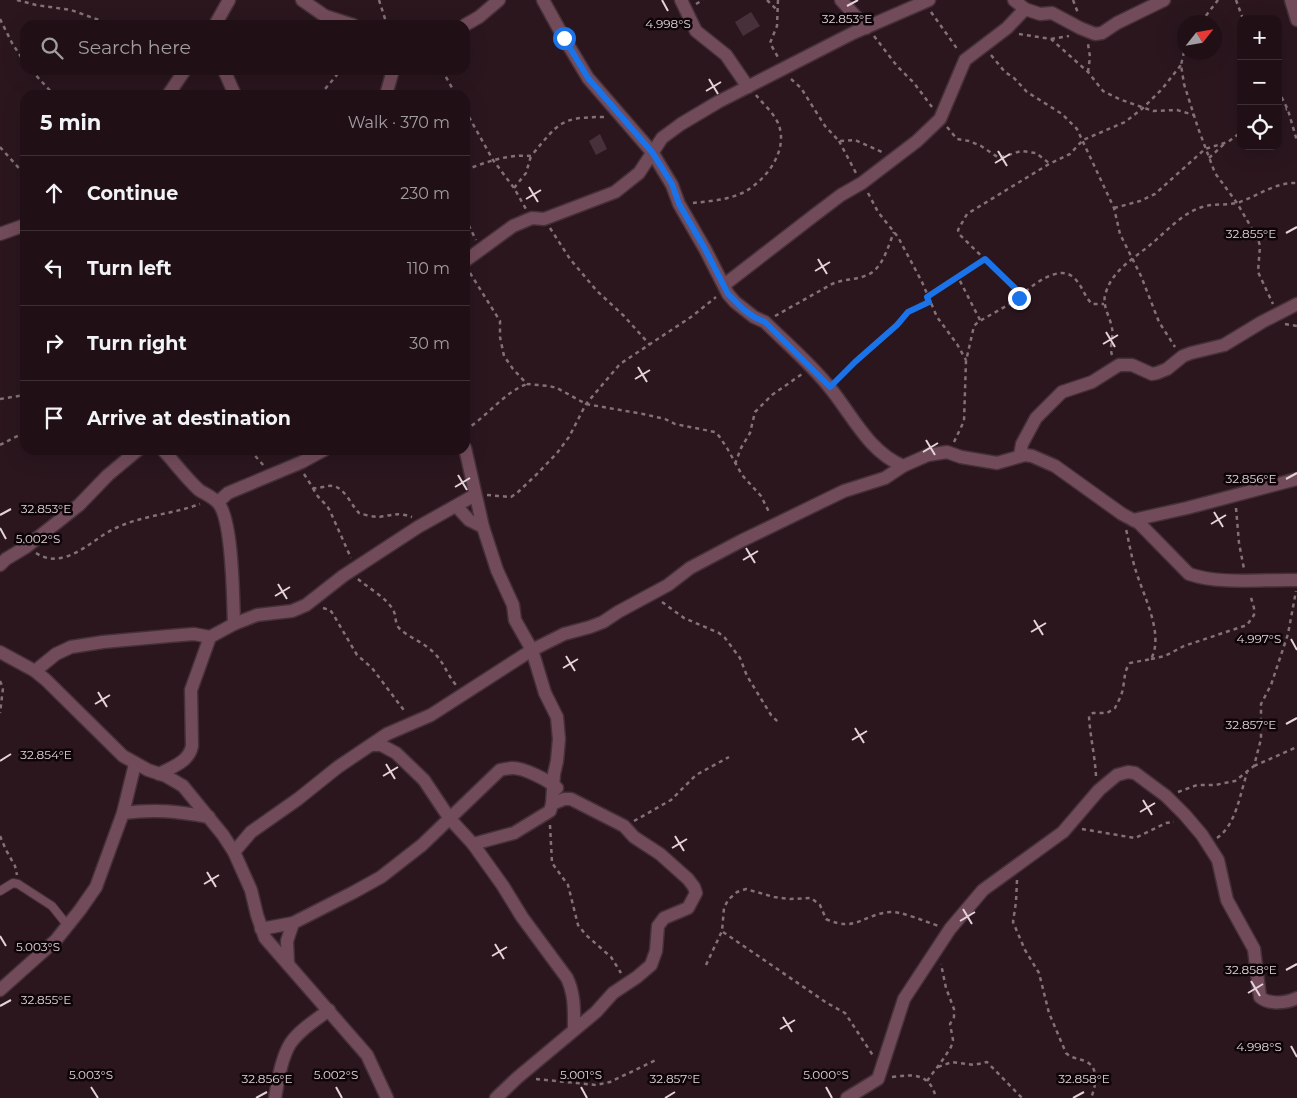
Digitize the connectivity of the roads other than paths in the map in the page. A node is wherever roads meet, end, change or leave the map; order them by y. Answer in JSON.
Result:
{"nodes":[{"id":1,"x":229,"y":0,"type":"edge"},
{"id":2,"x":302,"y":0,"type":"edge"},
{"id":3,"x":499,"y":0,"type":"edge"},
{"id":4,"x":543,"y":0,"type":"edge"},
{"id":5,"x":680,"y":0,"type":"edge"},
{"id":6,"x":841,"y":0,"type":"edge"},
{"id":7,"x":1014,"y":0,"type":"edge"},
{"id":8,"x":1164,"y":0,"type":"edge"},
{"id":9,"x":1291,"y":0,"type":"edge"},
{"id":10,"x":926,"y":1,"type":"edge"},
{"id":11,"x":1025,"y":9,"type":"junction"},
{"id":12,"x":218,"y":20,"type":"edge"},
{"id":13,"x":338,"y":20,"type":"edge"},
{"id":14,"x":1297,"y":20,"type":"edge"},
{"id":15,"x":470,"y":22,"type":"edge"},
{"id":16,"x":866,"y":28,"type":"junction"},
{"id":17,"x":182,"y":75,"type":"edge"},
{"id":18,"x":226,"y":75,"type":"edge"},
{"id":19,"x":392,"y":75,"type":"edge"},
{"id":20,"x":748,"y":87,"type":"junction"},
{"id":21,"x":171,"y":90,"type":"edge"},
{"id":22,"x":233,"y":90,"type":"edge"},
{"id":23,"x":387,"y":90,"type":"edge"},
{"id":24,"x":652,"y":152,"type":"junction"},
{"id":25,"x":20,"y":227,"type":"edge"},
{"id":26,"x":0,"y":234,"type":"edge"},
{"id":27,"x":470,"y":262,"type":"edge"},
{"id":28,"x":724,"y":285,"type":"junction"},
{"id":29,"x":1297,"y":304,"type":"edge"},
{"id":30,"x":132,"y":455,"type":"edge"},
{"id":31,"x":168,"y":455,"type":"edge"},
{"id":32,"x":314,"y":455,"type":"edge"},
{"id":33,"x":466,"y":455,"type":"edge"},
{"id":34,"x":1020,"y":455,"type":"junction"},
{"id":35,"x":903,"y":466,"type":"junction"},
{"id":36,"x":1297,"y":479,"type":"edge"},
{"id":37,"x":475,"y":495,"type":"junction"},
{"id":38,"x":216,"y":501,"type":"junction"},
{"id":39,"x":456,"y":506,"type":"junction"},
{"id":40,"x":1128,"y":517,"type":"junction"},
{"id":41,"x":483,"y":526,"type":"junction"},
{"id":42,"x":0,"y":565,"type":"edge"},
{"id":43,"x":1297,"y":580,"type":"edge"},
{"id":44,"x":234,"y":624,"type":"junction"},
{"id":45,"x":210,"y":637,"type":"junction"},
{"id":46,"x":532,"y":650,"type":"junction"},
{"id":47,"x":0,"y":652,"type":"edge"},
{"id":48,"x":35,"y":671,"type":"junction"},
{"id":49,"x":371,"y":745,"type":"junction"},
{"id":50,"x":135,"y":764,"type":"junction"},
{"id":51,"x":159,"y":774,"type":"junction"},
{"id":52,"x":553,"y":784,"type":"junction"},
{"id":53,"x":571,"y":798,"type":"junction"},
{"id":54,"x":551,"y":808,"type":"junction"},
{"id":55,"x":123,"y":813,"type":"junction"},
{"id":56,"x":209,"y":817,"type":"junction"},
{"id":57,"x":450,"y":819,"type":"junction"},
{"id":58,"x":252,"y":832,"type":"junction"},
{"id":59,"x":223,"y":835,"type":"junction"},
{"id":60,"x":473,"y":844,"type":"junction"},
{"id":61,"x":234,"y":852,"type":"junction"},
{"id":62,"x":0,"y":891,"type":"edge"},
{"id":63,"x":293,"y":923,"type":"junction"},
{"id":64,"x":68,"y":926,"type":"junction"},
{"id":65,"x":261,"y":930,"type":"junction"},
{"id":66,"x":288,"y":964,"type":"junction"},
{"id":67,"x":0,"y":990,"type":"edge"},
{"id":68,"x":1297,"y":998,"type":"edge"},
{"id":69,"x":329,"y":1010,"type":"junction"},
{"id":70,"x":574,"y":1030,"type":"junction"},
{"id":71,"x":376,"y":1070,"type":"junction"},
{"id":72,"x":274,"y":1098,"type":"edge"},
{"id":73,"x":387,"y":1098,"type":"edge"},
{"id":74,"x":398,"y":1098,"type":"edge"},
{"id":75,"x":496,"y":1098,"type":"edge"},
{"id":76,"x":846,"y":1098,"type":"edge"}],
"edges":[{"from":1,"to":12,"type":"street"},
{"from":2,"to":13,"type":"street"},
{"from":3,"to":15,"type":"street"},
{"from":4,"to":24,"type":"street"},
{"from":5,"to":20,"type":"street"},
{"from":6,"to":16,"type":"street"},
{"from":7,"to":11,"type":"street"},
{"from":8,"to":11,"type":"street"},
{"from":9,"to":14,"type":"street"},
{"from":10,"to":16,"type":"street"},
{"from":11,"to":28,"type":"street"},
{"from":16,"to":20,"type":"street"},
{"from":17,"to":21,"type":"street"},
{"from":18,"to":22,"type":"street"},
{"from":19,"to":23,"type":"street"},
{"from":20,"to":24,"type":"street"},
{"from":24,"to":27,"type":"street"},
{"from":24,"to":28,"type":"street"},
{"from":25,"to":26,"type":"street"},
{"from":28,"to":35,"type":"street"},
{"from":29,"to":34,"type":"street"},
{"from":30,"to":42,"type":"street"},
{"from":31,"to":38,"type":"street"},
{"from":32,"to":38,"type":"street"},
{"from":33,"to":37,"type":"street"},
{"from":34,"to":35,"type":"street"},
{"from":34,"to":40,"type":"street"},
{"from":35,"to":46,"type":"street"},
{"from":36,"to":40,"type":"street"},
{"from":37,"to":39,"type":"street"},
{"from":37,"to":41,"type":"street"},
{"from":38,"to":44,"type":"street"},
{"from":39,"to":41,"type":"street"},
{"from":39,"to":44,"type":"street"},
{"from":40,"to":43,"type":"street"},
{"from":41,"to":46,"type":"street"},
{"from":44,"to":45,"type":"street"},
{"from":45,"to":48,"type":"street"},
{"from":45,"to":51,"type":"street"},
{"from":46,"to":49,"type":"street"},
{"from":46,"to":52,"type":"street"},
{"from":47,"to":48,"type":"street"},
{"from":48,"to":50,"type":"street"},
{"from":49,"to":57,"type":"street"},
{"from":49,"to":58,"type":"street"},
{"from":50,"to":51,"type":"street"},
{"from":50,"to":55,"type":"street"},
{"from":51,"to":56,"type":"street"},
{"from":52,"to":53,"type":"street"},
{"from":52,"to":54,"type":"street"},
{"from":52,"to":57,"type":"street"},
{"from":53,"to":54,"type":"street"},
{"from":53,"to":70,"type":"street"},
{"from":54,"to":60,"type":"street"},
{"from":55,"to":56,"type":"street"},
{"from":55,"to":64,"type":"street"},
{"from":56,"to":59,"type":"street"},
{"from":57,"to":60,"type":"street"},
{"from":57,"to":63,"type":"street"},
{"from":58,"to":59,"type":"street"},
{"from":58,"to":61,"type":"street"},
{"from":59,"to":61,"type":"street"},
{"from":60,"to":70,"type":"street"},
{"from":61,"to":65,"type":"street"},
{"from":62,"to":64,"type":"lane"},
{"from":63,"to":65,"type":"street"},
{"from":63,"to":66,"type":"street"},
{"from":64,"to":67,"type":"street"},
{"from":65,"to":66,"type":"street"},
{"from":66,"to":69,"type":"street"},
{"from":68,"to":76,"type":"street"},
{"from":69,"to":71,"type":"street"},
{"from":69,"to":72,"type":"street"},
{"from":70,"to":75,"type":"street"},
{"from":71,"to":73,"type":"street"},
{"from":71,"to":74,"type":"street"}]}
